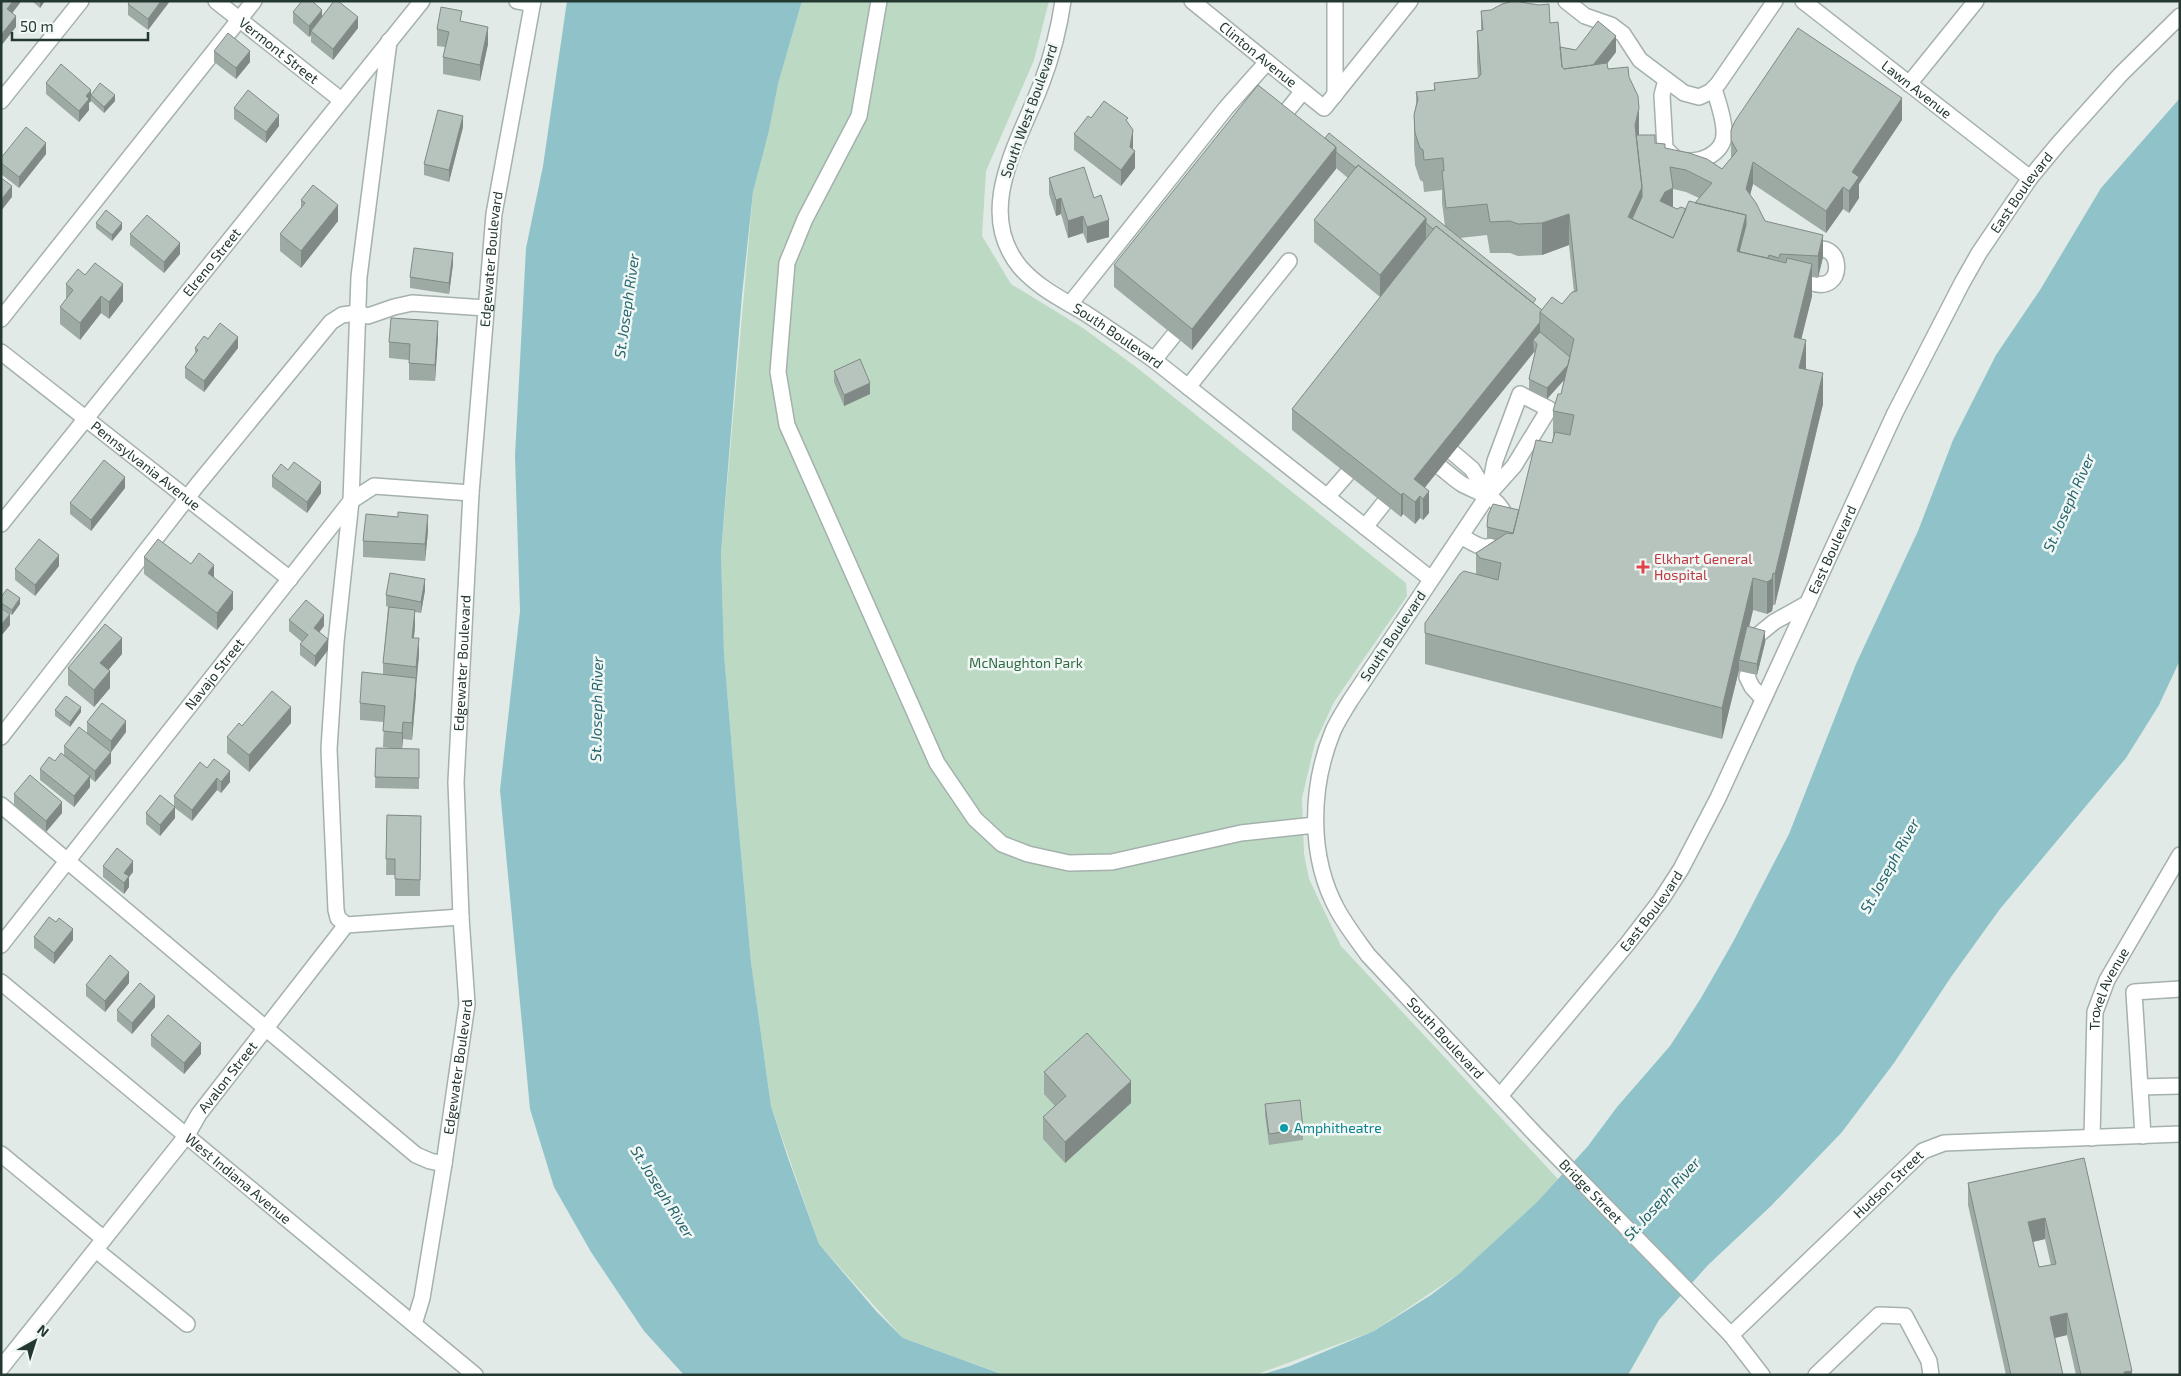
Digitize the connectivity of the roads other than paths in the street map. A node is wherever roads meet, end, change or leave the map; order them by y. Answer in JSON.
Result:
{"nodes":[{"id":1,"x":81,"y":1,"type":"edge"},
{"id":2,"x":216,"y":1,"type":"edge"},
{"id":3,"x":254,"y":1,"type":"edge"},
{"id":4,"x":422,"y":1,"type":"edge"},
{"id":5,"x":879,"y":1,"type":"edge"},
{"id":6,"x":1063,"y":1,"type":"edge"},
{"id":7,"x":1192,"y":1,"type":"edge"},
{"id":8,"x":1335,"y":1,"type":"edge"},
{"id":9,"x":1410,"y":1,"type":"edge"},
{"id":10,"x":1566,"y":1,"type":"edge"},
{"id":11,"x":1775,"y":1,"type":"edge"},
{"id":12,"x":1803,"y":1,"type":"edge"},
{"id":13,"x":1976,"y":1,"type":"edge"},
{"id":14,"x":528,"y":2,"type":"edge"},
{"id":15,"x":2180,"y":16,"type":"edge"},
{"id":16,"x":240,"y":20,"type":"junction"},
{"id":17,"x":389,"y":42,"type":"junction"},
{"id":18,"x":1267,"y":62,"type":"junction"},
{"id":19,"x":1666,"y":80,"type":"junction"},
{"id":20,"x":1909,"y":84,"type":"junction"},
{"id":21,"x":1714,"y":89,"type":"junction"},
{"id":22,"x":1303,"y":91,"type":"junction"},
{"id":23,"x":1335,"y":95,"type":"junction"},
{"id":24,"x":341,"y":100,"type":"junction"},
{"id":25,"x":1,"y":101,"type":"edge"},
{"id":26,"x":1278,"y":122,"type":"edge"},
{"id":27,"x":2030,"y":178,"type":"junction"},
{"id":28,"x":1010,"y":251,"type":"joint"},
{"id":29,"x":1810,"y":252,"type":"edge"},
{"id":30,"x":1289,"y":261,"type":"dead end"},
{"id":31,"x":1810,"y":282,"type":"edge"},
{"id":32,"x":1070,"y":304,"type":"junction"},
{"id":33,"x":486,"y":308,"type":"junction"},
{"id":34,"x":357,"y":313,"type":"junction"},
{"id":35,"x":1,"y":319,"type":"edge"},
{"id":36,"x":1174,"y":335,"type":"dead end"},
{"id":37,"x":1,"y":352,"type":"edge"},
{"id":38,"x":1154,"y":360,"type":"junction"},
{"id":39,"x":1188,"y":387,"type":"junction"},
{"id":40,"x":85,"y":418,"type":"junction"},
{"id":41,"x":1452,"y":452,"type":"edge"},
{"id":42,"x":1440,"y":467,"type":"edge"},
{"id":43,"x":1346,"y":474,"type":"dead end"},
{"id":44,"x":471,"y":493,"type":"junction"},
{"id":45,"x":1488,"y":495,"type":"junction"},
{"id":46,"x":1327,"y":497,"type":"junction"},
{"id":47,"x":187,"y":498,"type":"junction"},
{"id":48,"x":351,"y":501,"type":"junction"},
{"id":49,"x":1384,"y":503,"type":"dead end"},
{"id":50,"x":1507,"y":519,"type":"edge"},
{"id":51,"x":1,"y":524,"type":"edge"},
{"id":52,"x":1365,"y":527,"type":"junction"},
{"id":53,"x":1460,"y":536,"type":"junction"},
{"id":54,"x":1502,"y":541,"type":"edge"},
{"id":55,"x":290,"y":579,"type":"junction"},
{"id":56,"x":1431,"y":580,"type":"junction"},
{"id":57,"x":1808,"y":603,"type":"junction"},
{"id":58,"x":1763,"y":699,"type":"junction"},
{"id":59,"x":1,"y":737,"type":"edge"},
{"id":60,"x":1,"y":805,"type":"edge"},
{"id":61,"x":1315,"y":825,"type":"junction"},
{"id":62,"x":2180,"y":855,"type":"edge"},
{"id":63,"x":68,"y":860,"type":"junction"},
{"id":64,"x":461,"y":917,"type":"junction"},
{"id":65,"x":346,"y":925,"type":"junction"},
{"id":66,"x":1,"y":945,"type":"edge"},
{"id":67,"x":1,"y":982,"type":"edge"},
{"id":68,"x":2180,"y":989,"type":"edge"},
{"id":69,"x":267,"y":1028,"type":"junction"},
{"id":70,"x":2180,"y":1086,"type":"edge"},
{"id":71,"x":2140,"y":1087,"type":"junction"},
{"id":72,"x":1500,"y":1096,"type":"junction"},
{"id":73,"x":2180,"y":1134,"type":"edge"},
{"id":74,"x":187,"y":1135,"type":"junction"},
{"id":75,"x":2143,"y":1136,"type":"junction"},
{"id":76,"x":2092,"y":1138,"type":"junction"},
{"id":77,"x":1,"y":1155,"type":"edge"},
{"id":78,"x":444,"y":1164,"type":"junction"},
{"id":79,"x":100,"y":1245,"type":"junction"},
{"id":80,"x":187,"y":1324,"type":"dead end"},
{"id":81,"x":414,"y":1324,"type":"junction"},
{"id":82,"x":1731,"y":1335,"type":"junction"},
{"id":83,"x":1,"y":1368,"type":"edge"},
{"id":84,"x":1761,"y":1374,"type":"edge"},
{"id":85,"x":475,"y":1375,"type":"edge"},
{"id":86,"x":1816,"y":1375,"type":"edge"},
{"id":87,"x":1932,"y":1375,"type":"edge"}],
"edges":[{"from":1,"to":25,"type":"street"},
{"from":2,"to":16,"type":"street","name":"Vermont Street"},
{"from":3,"to":16,"type":"street"},
{"from":4,"to":17,"type":"street","name":"Elreno Street"},
{"from":5,"to":61,"type":"street"},
{"from":6,"to":28,"type":"street","name":"South West Boulevard"},
{"from":7,"to":18,"type":"street","name":"Clinton Avenue"},
{"from":8,"to":23,"type":"street"},
{"from":9,"to":23,"type":"street"},
{"from":10,"to":19,"type":"street"},
{"from":11,"to":21,"type":"street"},
{"from":12,"to":20,"type":"street","name":"Lawn Avenue"},
{"from":13,"to":20,"type":"street"},
{"from":14,"to":33,"type":"street","name":"Edgewater Boulevard"},
{"from":15,"to":27,"type":"street","name":"East Boulevard"},
{"from":16,"to":24,"type":"street","name":"Vermont Street"},
{"from":16,"to":35,"type":"street"},
{"from":17,"to":24,"type":"street","name":"Elreno Street"},
{"from":17,"to":34,"type":"street"},
{"from":18,"to":22,"type":"street","name":"Clinton Avenue"},
{"from":18,"to":32,"type":"street"},
{"from":19,"to":21,"type":"street"},
{"from":19,"to":21,"type":"street"},
{"from":20,"to":27,"type":"street","name":"Lawn Avenue"},
{"from":22,"to":23,"type":"street","name":"Clinton Avenue"},
{"from":22,"to":26,"type":"street"},
{"from":24,"to":40,"type":"street","name":"Elreno Street"},
{"from":27,"to":57,"type":"street","name":"East Boulevard"},
{"from":28,"to":32,"type":"street","name":"South Boulevard"},
{"from":29,"to":31,"type":"street"},
{"from":30,"to":39,"type":"street"},
{"from":32,"to":38,"type":"street","name":"South Boulevard"},
{"from":33,"to":34,"type":"street"},
{"from":33,"to":44,"type":"street","name":"Edgewater Boulevard"},
{"from":34,"to":47,"type":"street"},
{"from":34,"to":48,"type":"street"},
{"from":36,"to":38,"type":"street"},
{"from":37,"to":40,"type":"street","name":"Pennsylvania Avenue"},
{"from":38,"to":39,"type":"street","name":"South Boulevard"},
{"from":39,"to":46,"type":"street","name":"South Boulevard"},
{"from":40,"to":47,"type":"street","name":"Pennsylvania Avenue"},
{"from":40,"to":51,"type":"street","name":"Elreno Street"},
{"from":41,"to":45,"type":"street"},
{"from":42,"to":45,"type":"street"},
{"from":43,"to":46,"type":"street"},
{"from":44,"to":48,"type":"street","name":"Navajo Street"},
{"from":44,"to":64,"type":"street","name":"Edgewater Boulevard"},
{"from":45,"to":45,"type":"street"},
{"from":45,"to":50,"type":"street"},
{"from":45,"to":53,"type":"street"},
{"from":46,"to":52,"type":"street","name":"South Boulevard"},
{"from":47,"to":55,"type":"street","name":"Pennsylvania Avenue"},
{"from":47,"to":59,"type":"street"},
{"from":48,"to":55,"type":"street","name":"Navajo Street"},
{"from":48,"to":65,"type":"street"},
{"from":49,"to":52,"type":"street"},
{"from":52,"to":56,"type":"street","name":"South Boulevard"},
{"from":53,"to":54,"type":"street"},
{"from":53,"to":56,"type":"street"},
{"from":55,"to":63,"type":"street","name":"Navajo Street"},
{"from":56,"to":61,"type":"street","name":"South Boulevard"},
{"from":57,"to":58,"type":"street","name":"East Boulevard"},
{"from":57,"to":58,"type":"street"},
{"from":58,"to":72,"type":"street","name":"East Boulevard"},
{"from":60,"to":63,"type":"street"},
{"from":61,"to":72,"type":"street","name":"South Boulevard"},
{"from":62,"to":76,"type":"street","name":"Troxel Avenue"},
{"from":63,"to":66,"type":"street","name":"Navajo Street"},
{"from":63,"to":69,"type":"street"},
{"from":64,"to":65,"type":"street"},
{"from":64,"to":78,"type":"street","name":"Edgewater Boulevard"},
{"from":65,"to":69,"type":"street","name":"Avalon Street"},
{"from":67,"to":74,"type":"street","name":"West Indiana Avenue"},
{"from":68,"to":71,"type":"street"},
{"from":69,"to":74,"type":"street","name":"Avalon Street"},
{"from":69,"to":78,"type":"street"},
{"from":70,"to":71,"type":"street"},
{"from":71,"to":75,"type":"street"},
{"from":72,"to":82,"type":"street","name":"Bridge Street"},
{"from":73,"to":75,"type":"street","name":"Hudson Street"},
{"from":74,"to":79,"type":"street","name":"Avalon Street"},
{"from":74,"to":81,"type":"street","name":"West Indiana Avenue"},
{"from":75,"to":76,"type":"street","name":"Hudson Street"},
{"from":76,"to":82,"type":"street","name":"Hudson Street"},
{"from":77,"to":79,"type":"street"},
{"from":78,"to":81,"type":"street","name":"Edgewater Boulevard"},
{"from":79,"to":80,"type":"street"},
{"from":79,"to":83,"type":"street","name":"Avalon Street"},
{"from":81,"to":85,"type":"street","name":"West Indiana Avenue"},
{"from":82,"to":84,"type":"street","name":"Bridge Street"},
{"from":86,"to":87,"type":"street"}]}
